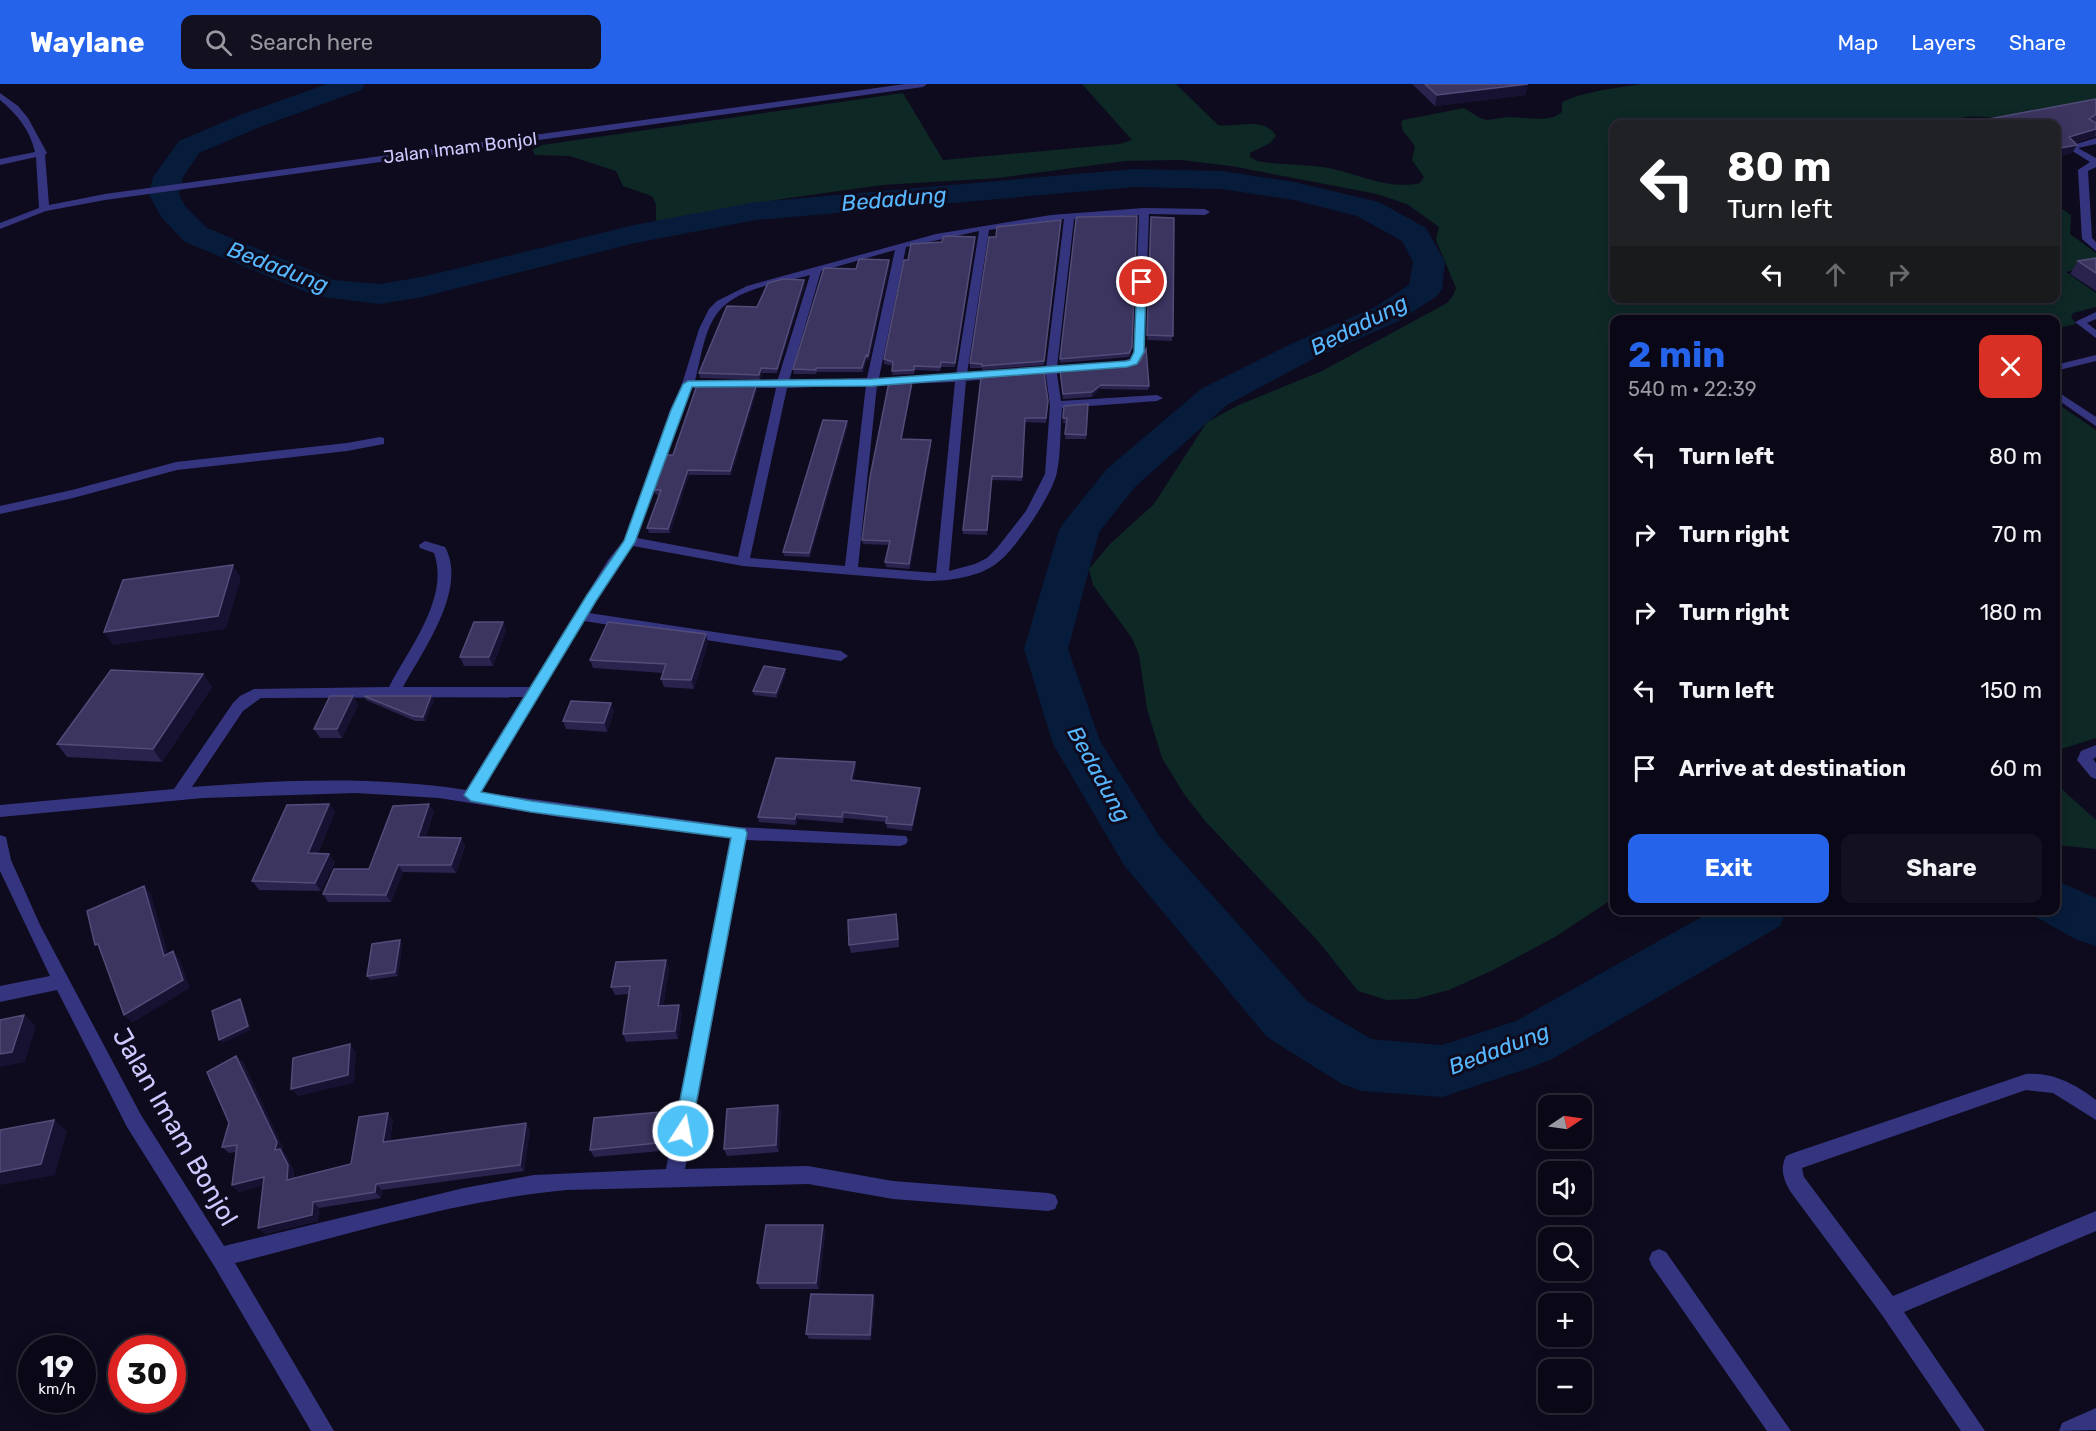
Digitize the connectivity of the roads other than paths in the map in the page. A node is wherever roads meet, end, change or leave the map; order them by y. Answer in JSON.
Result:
{"nodes":[{"id":1,"x":923,"y":84,"type":"edge"},
{"id":2,"x":885,"y":87,"type":"edge"},
{"id":3,"x":0,"y":96,"type":"edge"},
{"id":4,"x":2096,"y":141,"type":"edge"},
{"id":5,"x":42,"y":153,"type":"junction"},
{"id":6,"x":0,"y":162,"type":"edge"},
{"id":7,"x":2096,"y":163,"type":"edge"},
{"id":8,"x":44,"y":209,"type":"junction"},
{"id":9,"x":1144,"y":211,"type":"junction"},
{"id":10,"x":1205,"y":212,"type":"dead end"},
{"id":11,"x":1069,"y":216,"type":"junction"},
{"id":12,"x":0,"y":226,"type":"edge"},
{"id":13,"x":984,"y":228,"type":"junction"},
{"id":14,"x":901,"y":246,"type":"junction"},
{"id":15,"x":2096,"y":248,"type":"edge"},
{"id":16,"x":816,"y":270,"type":"junction"},
{"id":17,"x":2096,"y":315,"type":"edge"},
{"id":18,"x":2096,"y":335,"type":"edge"},
{"id":19,"x":2096,"y":358,"type":"edge"},
{"id":20,"x":1095,"y":367,"type":"edge"},
{"id":21,"x":2060,"y":367,"type":"edge"},
{"id":22,"x":1073,"y":369,"type":"edge"},
{"id":23,"x":1051,"y":370,"type":"junction"},
{"id":24,"x":961,"y":378,"type":"junction"},
{"id":25,"x":872,"y":382,"type":"junction"},
{"id":26,"x":688,"y":384,"type":"junction"},
{"id":27,"x":782,"y":385,"type":"junction"},
{"id":28,"x":2060,"y":397,"type":"edge"},
{"id":29,"x":1157,"y":399,"type":"dead end"},
{"id":30,"x":1056,"y":405,"type":"junction"},
{"id":31,"x":2096,"y":422,"type":"edge"},
{"id":32,"x":380,"y":441,"type":"dead end"},
{"id":33,"x":0,"y":510,"type":"edge"},
{"id":34,"x":630,"y":542,"type":"junction"},
{"id":35,"x":425,"y":545,"type":"dead end"},
{"id":36,"x":743,"y":562,"type":"junction"},
{"id":37,"x":851,"y":572,"type":"junction"},
{"id":38,"x":942,"y":577,"type":"junction"},
{"id":39,"x":580,"y":616,"type":"junction"},
{"id":40,"x":841,"y":656,"type":"dead end"},
{"id":41,"x":533,"y":692,"type":"junction"},
{"id":42,"x":393,"y":693,"type":"junction"},
{"id":43,"x":2096,"y":751,"type":"edge"},
{"id":44,"x":2096,"y":773,"type":"edge"},
{"id":45,"x":179,"y":794,"type":"junction"},
{"id":46,"x":471,"y":795,"type":"junction"},
{"id":47,"x":0,"y":812,"type":"edge"},
{"id":48,"x":740,"y":833,"type":"junction"},
{"id":49,"x":900,"y":840,"type":"dead end"},
{"id":50,"x":0,"y":841,"type":"edge"},
{"id":51,"x":63,"y":981,"type":"junction"},
{"id":52,"x":0,"y":994,"type":"edge"},
{"id":53,"x":2096,"y":1111,"type":"edge"},
{"id":54,"x":674,"y":1177,"type":"junction"},
{"id":55,"x":1048,"y":1202,"type":"dead end"},
{"id":56,"x":2096,"y":1221,"type":"edge"},
{"id":57,"x":220,"y":1257,"type":"junction"},
{"id":58,"x":1659,"y":1259,"type":"dead end"},
{"id":59,"x":1889,"y":1308,"type":"junction"},
{"id":60,"x":2096,"y":1419,"type":"edge"},
{"id":61,"x":322,"y":1431,"type":"edge"},
{"id":62,"x":1780,"y":1431,"type":"edge"},
{"id":63,"x":1974,"y":1431,"type":"edge"},
{"id":64,"x":2070,"y":1431,"type":"edge"}],
"edges":[{"from":1,"to":2,"type":"street","name":"Jalan Imam Bonjol"},
{"from":2,"to":8,"type":"street","name":"Jalan Imam Bonjol"},
{"from":3,"to":5,"type":"street"},
{"from":4,"to":7,"type":"street"},
{"from":5,"to":6,"type":"street"},
{"from":5,"to":8,"type":"street"},
{"from":7,"to":15,"type":"street"},
{"from":8,"to":12,"type":"street","name":"Jalan Imam Bonjol"},
{"from":9,"to":10,"type":"street"},
{"from":9,"to":11,"type":"street"},
{"from":9,"to":20,"type":"street"},
{"from":11,"to":13,"type":"street"},
{"from":11,"to":23,"type":"street"},
{"from":13,"to":14,"type":"street"},
{"from":13,"to":24,"type":"street"},
{"from":14,"to":16,"type":"street"},
{"from":14,"to":25,"type":"street"},
{"from":16,"to":26,"type":"street"},
{"from":16,"to":27,"type":"street"},
{"from":17,"to":18,"type":"street"},
{"from":19,"to":21,"type":"street"},
{"from":22,"to":23,"type":"street"},
{"from":23,"to":24,"type":"street"},
{"from":23,"to":30,"type":"street"},
{"from":24,"to":25,"type":"street"},
{"from":24,"to":38,"type":"street"},
{"from":25,"to":27,"type":"street"},
{"from":25,"to":37,"type":"street"},
{"from":26,"to":27,"type":"street"},
{"from":26,"to":34,"type":"street"},
{"from":27,"to":36,"type":"street"},
{"from":28,"to":31,"type":"street"},
{"from":29,"to":30,"type":"street"},
{"from":30,"to":38,"type":"street"},
{"from":32,"to":33,"type":"street"},
{"from":34,"to":36,"type":"street"},
{"from":34,"to":39,"type":"street"},
{"from":35,"to":42,"type":"street"},
{"from":36,"to":37,"type":"street"},
{"from":37,"to":38,"type":"street"},
{"from":39,"to":40,"type":"street"},
{"from":39,"to":41,"type":"street"},
{"from":41,"to":42,"type":"street"},
{"from":41,"to":46,"type":"street"},
{"from":42,"to":45,"type":"street"},
{"from":43,"to":44,"type":"street"},
{"from":45,"to":46,"type":"street"},
{"from":45,"to":47,"type":"street"},
{"from":46,"to":48,"type":"street"},
{"from":48,"to":49,"type":"street"},
{"from":48,"to":54,"type":"street"},
{"from":50,"to":51,"type":"street","name":"Jalan Imam Bonjol"},
{"from":51,"to":52,"type":"street"},
{"from":51,"to":57,"type":"street","name":"Jalan Imam Bonjol"},
{"from":53,"to":59,"type":"street"},
{"from":54,"to":55,"type":"street"},
{"from":54,"to":57,"type":"street"},
{"from":56,"to":59,"type":"street"},
{"from":57,"to":61,"type":"street","name":"Jalan Imam Bonjol"},
{"from":58,"to":62,"type":"street"},
{"from":59,"to":63,"type":"street"},
{"from":60,"to":64,"type":"street"}]}
